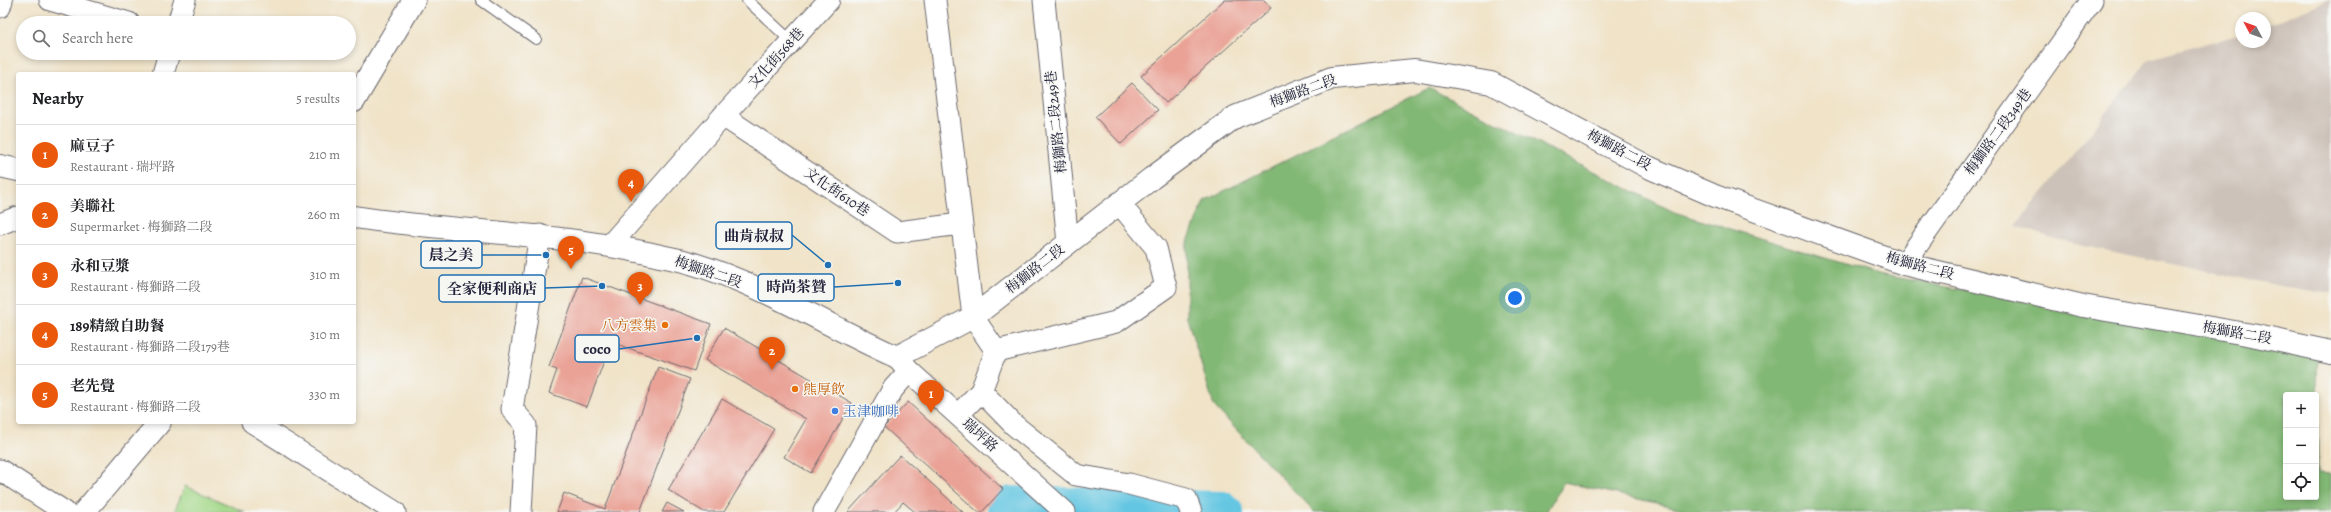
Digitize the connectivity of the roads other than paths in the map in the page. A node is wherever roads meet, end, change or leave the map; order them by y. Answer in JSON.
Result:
{"nodes":[{"id":1,"x":2,"y":0,"type":"edge"},
{"id":2,"x":50,"y":0,"type":"edge"},
{"id":3,"x":185,"y":0,"type":"edge"},
{"id":4,"x":414,"y":0,"type":"edge"},
{"id":5,"x":481,"y":0,"type":"edge"},
{"id":6,"x":747,"y":0,"type":"edge"},
{"id":7,"x":829,"y":0,"type":"edge"},
{"id":8,"x":1044,"y":0,"type":"edge"},
{"id":9,"x":2092,"y":0,"type":"edge"},
{"id":10,"x":936,"y":4,"type":"edge"},
{"id":11,"x":0,"y":7,"type":"edge"},
{"id":12,"x":105,"y":16,"type":"edge"},
{"id":13,"x":180,"y":16,"type":"edge"},
{"id":14,"x":536,"y":39,"type":"dead end"},
{"id":15,"x":791,"y":42,"type":"junction"},
{"id":16,"x":168,"y":60,"type":"edge"},
{"id":17,"x":164,"y":72,"type":"edge"},
{"id":18,"x":356,"y":98,"type":"edge"},
{"id":19,"x":723,"y":116,"type":"junction"},
{"id":20,"x":0,"y":166,"type":"edge"},
{"id":21,"x":16,"y":170,"type":"edge"},
{"id":22,"x":1119,"y":203,"type":"junction"},
{"id":23,"x":356,"y":217,"type":"edge"},
{"id":24,"x":16,"y":218,"type":"edge"},
{"id":25,"x":0,"y":224,"type":"edge"},
{"id":26,"x":961,"y":224,"type":"junction"},
{"id":27,"x":540,"y":235,"type":"junction"},
{"id":28,"x":1068,"y":243,"type":"junction"},
{"id":29,"x":610,"y":245,"type":"junction"},
{"id":30,"x":1904,"y":264,"type":"junction"},
{"id":31,"x":973,"y":317,"type":"junction"},
{"id":32,"x":996,"y":351,"type":"junction"},
{"id":33,"x":2331,"y":352,"type":"edge"},
{"id":34,"x":903,"y":364,"type":"junction"},
{"id":35,"x":981,"y":392,"type":"junction"},
{"id":36,"x":958,"y":415,"type":"junction"},
{"id":37,"x":158,"y":424,"type":"edge"},
{"id":38,"x":255,"y":424,"type":"edge"},
{"id":39,"x":0,"y":470,"type":"edge"},
{"id":40,"x":1188,"y":506,"type":"edge"},
{"id":41,"x":1063,"y":510,"type":"edge"},
{"id":42,"x":65,"y":512,"type":"edge"},
{"id":43,"x":84,"y":512,"type":"edge"},
{"id":44,"x":395,"y":512,"type":"edge"},
{"id":45,"x":521,"y":512,"type":"edge"},
{"id":46,"x":824,"y":512,"type":"edge"}],
"edges":[{"from":1,"to":11,"type":"street"},
{"from":2,"to":12,"type":"street"},
{"from":3,"to":13,"type":"street"},
{"from":4,"to":18,"type":"street"},
{"from":5,"to":14,"type":"lane"},
{"from":6,"to":15,"type":"lane"},
{"from":7,"to":15,"type":"street","name":"文化街568巷"},
{"from":8,"to":28,"type":"street","name":"梅獅路二段249巷"},
{"from":9,"to":30,"type":"street","name":"梅獅路二段349巷"},
{"from":10,"to":26,"type":"street"},
{"from":15,"to":19,"type":"street","name":"文化街568巷"},
{"from":16,"to":17,"type":"street"},
{"from":19,"to":26,"type":"street","name":"文化街610巷"},
{"from":19,"to":29,"type":"street","name":"文化街568巷"},
{"from":20,"to":21,"type":"street"},
{"from":22,"to":28,"type":"street","name":"梅獅路二段"},
{"from":22,"to":30,"type":"street","name":"梅獅路二段"},
{"from":22,"to":32,"type":"street"},
{"from":23,"to":27,"type":"street","name":"梅獅路二段"},
{"from":24,"to":25,"type":"street"},
{"from":26,"to":31,"type":"street"},
{"from":27,"to":29,"type":"street","name":"梅獅路二段"},
{"from":27,"to":45,"type":"street"},
{"from":28,"to":31,"type":"street","name":"梅獅路二段"},
{"from":29,"to":34,"type":"street","name":"梅獅路二段"},
{"from":30,"to":33,"type":"street","name":"梅獅路二段"},
{"from":31,"to":32,"type":"street"},
{"from":31,"to":34,"type":"street","name":"梅獅路二段"},
{"from":32,"to":35,"type":"street"},
{"from":34,"to":36,"type":"street","name":"瑞坪路"},
{"from":34,"to":46,"type":"street"},
{"from":35,"to":36,"type":"street"},
{"from":35,"to":40,"type":"street"},
{"from":36,"to":41,"type":"street","name":"瑞坪路"},
{"from":37,"to":43,"type":"street"},
{"from":38,"to":44,"type":"street"},
{"from":39,"to":42,"type":"street"}]}
